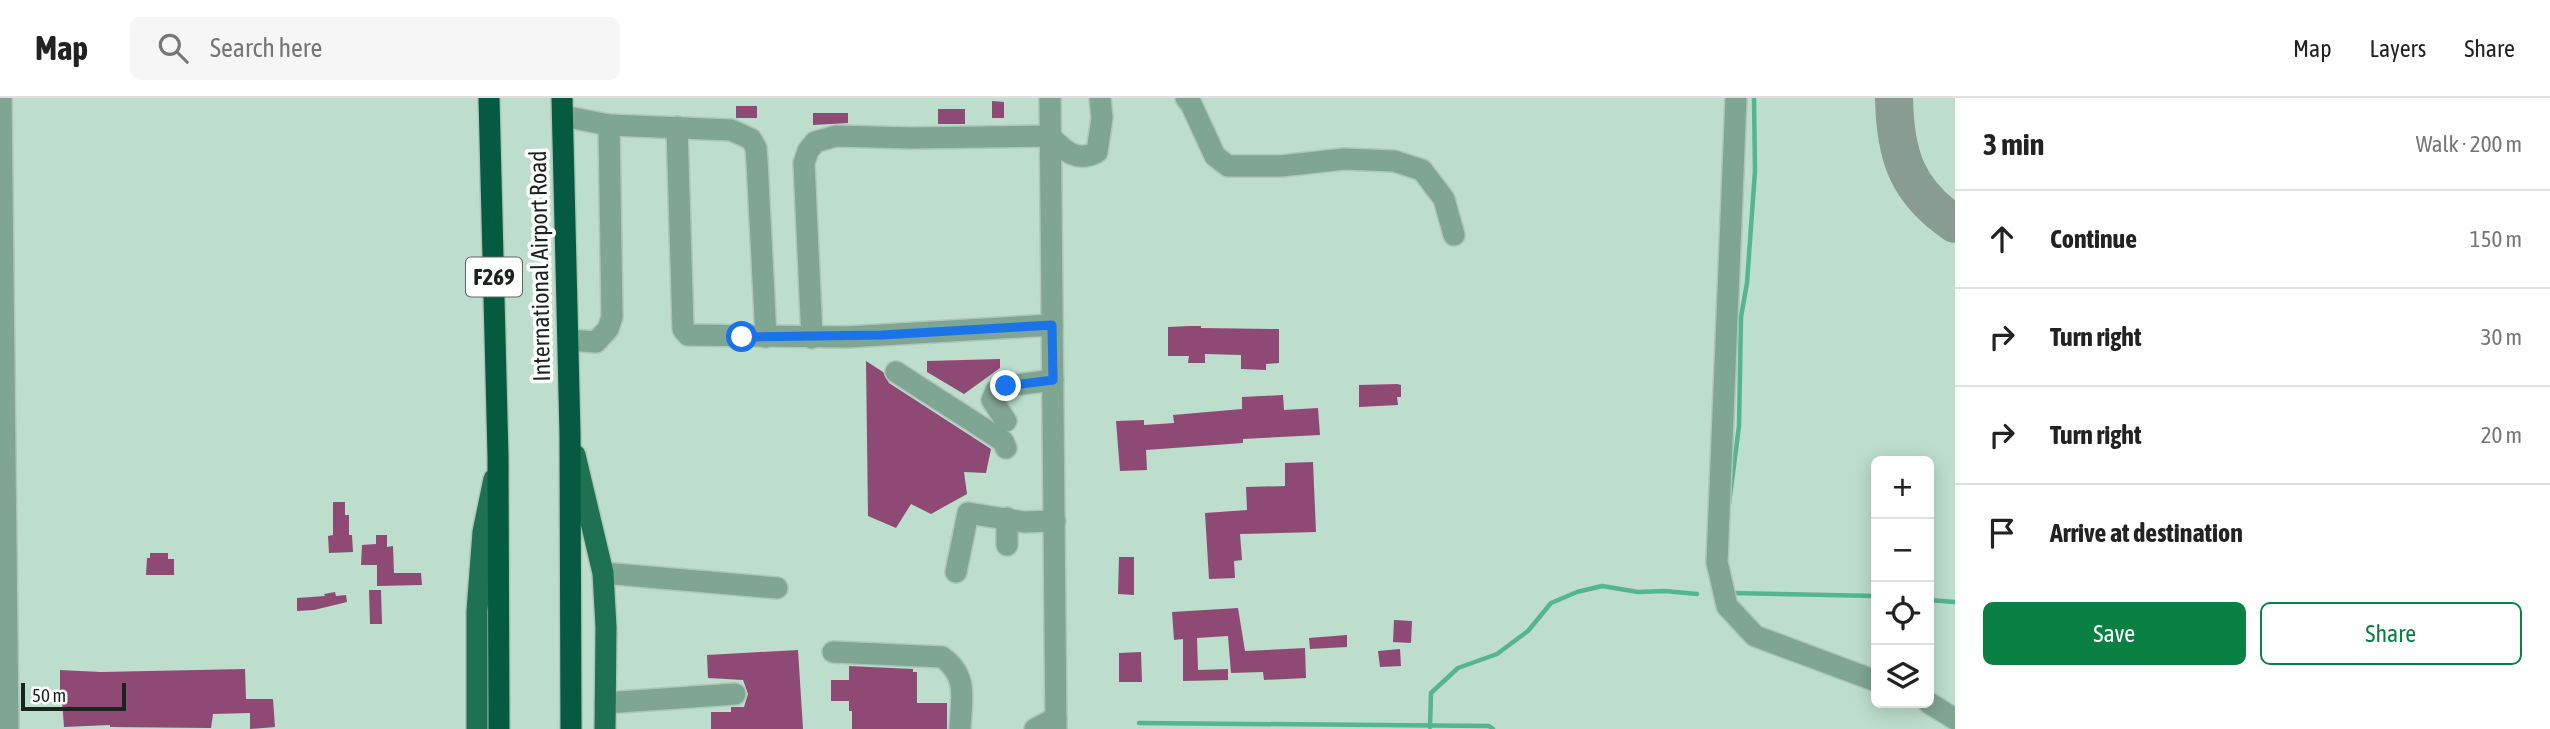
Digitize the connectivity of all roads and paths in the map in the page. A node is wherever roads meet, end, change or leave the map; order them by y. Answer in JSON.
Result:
{"nodes":[{"id":1,"x":1,"y":98,"type":"edge"},
{"id":2,"x":489,"y":98,"type":"edge"},
{"id":3,"x":1050,"y":98,"type":"edge"},
{"id":4,"x":1100,"y":98,"type":"edge"},
{"id":5,"x":1186,"y":98,"type":"edge"},
{"id":6,"x":1736,"y":98,"type":"edge"},
{"id":7,"x":562,"y":107,"type":"edge"},
{"id":8,"x":609,"y":125,"type":"junction"},
{"id":9,"x":677,"y":127,"type":"junction"},
{"id":10,"x":1050,"y":136,"type":"junction"},
{"id":11,"x":1454,"y":235,"type":"dead end"},
{"id":12,"x":1052,"y":325,"type":"junction"},
{"id":13,"x":766,"y":337,"type":"junction"},
{"id":14,"x":812,"y":338,"type":"junction"},
{"id":15,"x":568,"y":340,"type":"junction"},
{"id":16,"x":896,"y":372,"type":"dead end"},
{"id":17,"x":1053,"y":380,"type":"junction"},
{"id":18,"x":1006,"y":421,"type":"dead end"},
{"id":19,"x":569,"y":434,"type":"junction"},
{"id":20,"x":1006,"y":447,"type":"dead end"},
{"id":21,"x":498,"y":456,"type":"junction"},
{"id":22,"x":1007,"y":518,"type":"junction"},
{"id":23,"x":1055,"y":521,"type":"junction"},
{"id":24,"x":1007,"y":545,"type":"dead end"},
{"id":25,"x":956,"y":572,"type":"dead end"},
{"id":26,"x":603,"y":573,"type":"junction"},
{"id":27,"x":777,"y":587,"type":"dead end"},
{"id":28,"x":832,"y":652,"type":"dead end"},
{"id":29,"x":1871,"y":679,"type":"edge"},
{"id":30,"x":735,"y":694,"type":"dead end"},
{"id":31,"x":605,"y":703,"type":"junction"},
{"id":32,"x":1934,"y":705,"type":"edge"},
{"id":33,"x":1955,"y":719,"type":"edge"},
{"id":34,"x":1056,"y":724,"type":"edge"},
{"id":35,"x":8,"y":729,"type":"edge"},
{"id":36,"x":477,"y":729,"type":"edge"},
{"id":37,"x":499,"y":729,"type":"edge"},
{"id":38,"x":571,"y":729,"type":"edge"},
{"id":39,"x":605,"y":729,"type":"edge"},
{"id":40,"x":961,"y":729,"type":"edge"},
{"id":41,"x":1035,"y":729,"type":"edge"}],
"edges":[{"from":1,"to":35,"type":"lane"},
{"from":2,"to":21,"type":"highway","name":"International Airport Road","number":"F269"},
{"from":3,"to":10,"type":"lane"},
{"from":4,"to":10,"type":"lane"},
{"from":5,"to":11,"type":"lane"},
{"from":6,"to":29,"type":"lane"},
{"from":7,"to":8,"type":"lane"},
{"from":7,"to":15,"type":"highway","name":"International Airport Road"},
{"from":8,"to":9,"type":"lane"},
{"from":8,"to":15,"type":"lane"},
{"from":9,"to":13,"type":"lane"},
{"from":9,"to":13,"type":"lane"},
{"from":10,"to":12,"type":"lane"},
{"from":10,"to":14,"type":"lane"},
{"from":12,"to":14,"type":"lane"},
{"from":12,"to":17,"type":"lane"},
{"from":13,"to":14,"type":"lane"},
{"from":15,"to":19,"type":"highway","name":"International Airport Road"},
{"from":16,"to":20,"type":"lane"},
{"from":17,"to":18,"type":"lane"},
{"from":17,"to":23,"type":"lane"},
{"from":19,"to":26,"type":"main road","name":"International Airport Road"},
{"from":19,"to":38,"type":"highway","name":"International Airport Road"},
{"from":21,"to":36,"type":"main road","name":"International Airport Road"},
{"from":21,"to":37,"type":"highway","name":"International Airport Road","number":"F269"},
{"from":22,"to":23,"type":"lane"},
{"from":22,"to":24,"type":"lane"},
{"from":22,"to":25,"type":"lane"},
{"from":23,"to":34,"type":"lane"},
{"from":26,"to":27,"type":"lane"},
{"from":26,"to":31,"type":"main road","name":"International Airport Road"},
{"from":28,"to":40,"type":"lane"},
{"from":30,"to":31,"type":"lane"},
{"from":31,"to":39,"type":"main road","name":"International Airport Road"},
{"from":32,"to":33,"type":"lane"},
{"from":34,"to":41,"type":"lane"}]}
